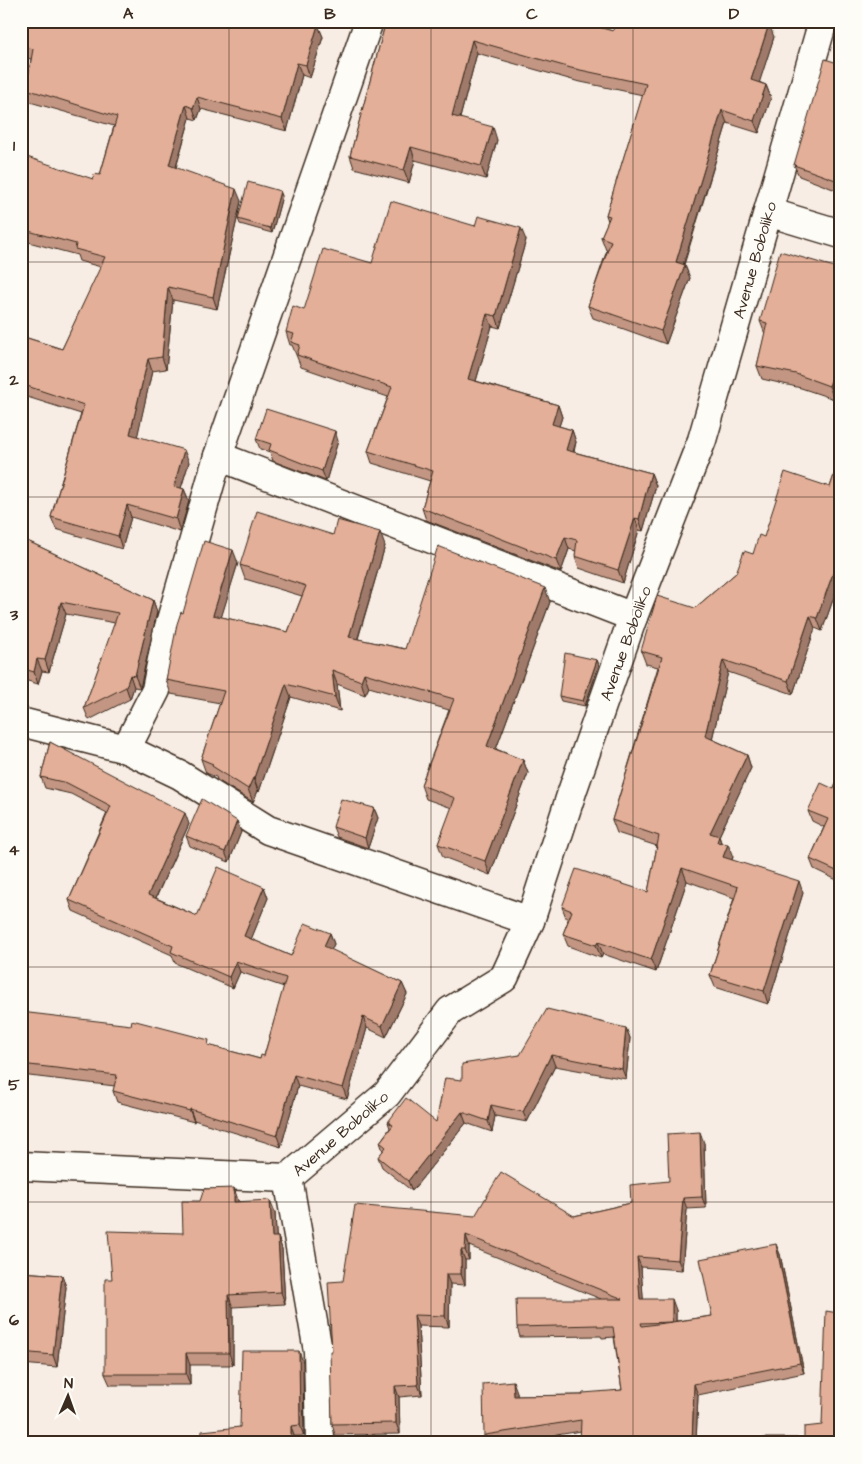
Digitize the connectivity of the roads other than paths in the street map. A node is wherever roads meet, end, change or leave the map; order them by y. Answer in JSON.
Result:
{"nodes":[{"id":1,"x":369,"y":21,"type":"edge"},
{"id":2,"x":823,"y":21,"type":"edge"},
{"id":3,"x":768,"y":212,"type":"junction"},
{"id":4,"x":841,"y":234,"type":"edge"},
{"id":5,"x":218,"y":456,"type":"junction"},
{"id":6,"x":634,"y":617,"type":"junction"},
{"id":7,"x":21,"y":722,"type":"edge"},
{"id":8,"x":126,"y":749,"type":"junction"},
{"id":9,"x":530,"y":921,"type":"junction"},
{"id":10,"x":21,"y":1166,"type":"edge"},
{"id":11,"x":288,"y":1178,"type":"junction"},
{"id":12,"x":320,"y":1443,"type":"edge"}],
"edges":[{"from":1,"to":5,"type":"street"},
{"from":2,"to":3,"type":"street","name":"Avenue Boboliko"},
{"from":3,"to":4,"type":"street"},
{"from":3,"to":6,"type":"street","name":"Avenue Boboliko"},
{"from":5,"to":6,"type":"street"},
{"from":5,"to":8,"type":"street"},
{"from":6,"to":9,"type":"street","name":"Avenue Boboliko"},
{"from":7,"to":8,"type":"street"},
{"from":8,"to":9,"type":"street"},
{"from":9,"to":11,"type":"street","name":"Avenue Boboliko"},
{"from":10,"to":11,"type":"street"},
{"from":11,"to":12,"type":"street"}]}
